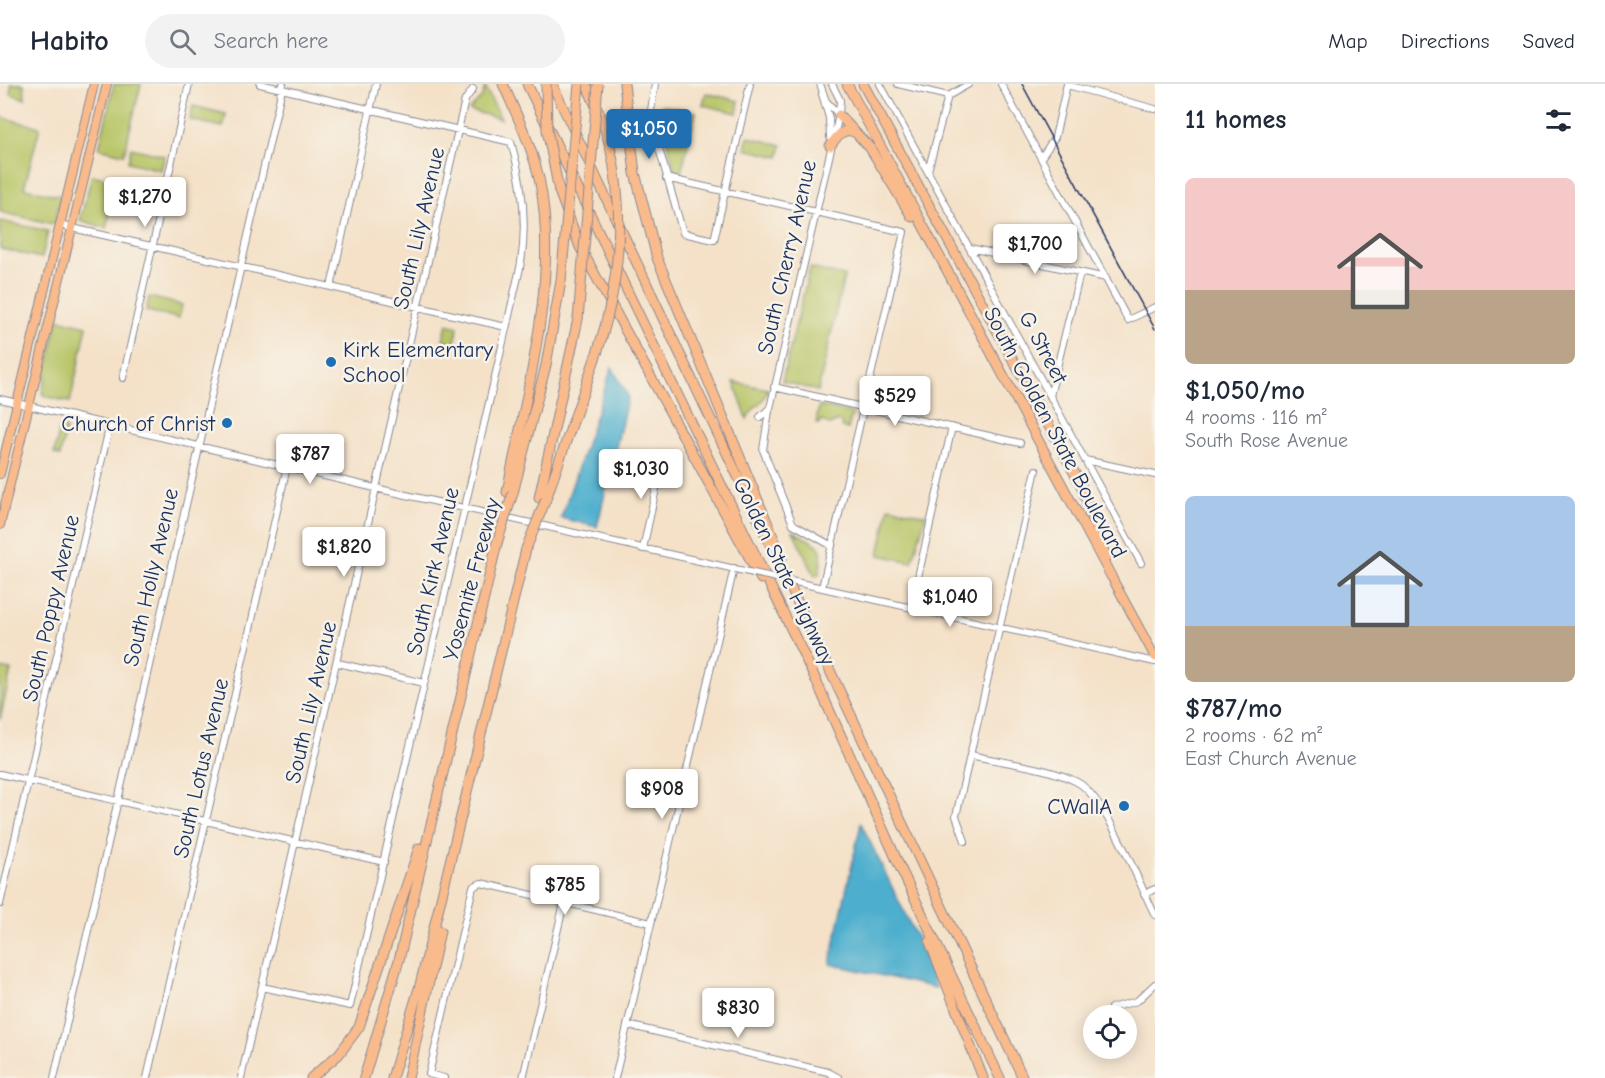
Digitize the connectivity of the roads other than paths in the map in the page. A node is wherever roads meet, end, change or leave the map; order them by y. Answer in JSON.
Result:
{"nodes":[{"id":1,"x":94,"y":84,"type":"edge"},
{"id":2,"x":106,"y":84,"type":"edge"},
{"id":3,"x":189,"y":84,"type":"edge"},
{"id":4,"x":260,"y":84,"type":"edge"},
{"id":5,"x":376,"y":84,"type":"edge"},
{"id":6,"x":503,"y":84,"type":"edge"},
{"id":7,"x":526,"y":84,"type":"edge"},
{"id":8,"x":546,"y":84,"type":"edge"},
{"id":9,"x":552,"y":84,"type":"edge"},
{"id":10,"x":579,"y":84,"type":"edge"},
{"id":11,"x":586,"y":84,"type":"edge"},
{"id":12,"x":598,"y":84,"type":"edge"},
{"id":13,"x":624,"y":84,"type":"edge"},
{"id":14,"x":656,"y":84,"type":"edge"},
{"id":15,"x":750,"y":84,"type":"edge"},
{"id":16,"x":820,"y":84,"type":"edge"},
{"id":17,"x":832,"y":84,"type":"edge"},
{"id":18,"x":847,"y":84,"type":"edge"},
{"id":19,"x":865,"y":84,"type":"edge"},
{"id":20,"x":880,"y":84,"type":"edge"},
{"id":21,"x":898,"y":84,"type":"edge"},
{"id":22,"x":969,"y":84,"type":"edge"},
{"id":23,"x":1001,"y":84,"type":"edge"},
{"id":24,"x":1067,"y":85,"type":"edge"},
{"id":25,"x":282,"y":86,"type":"edge"},
{"id":26,"x":473,"y":89,"type":"dead end"},
{"id":27,"x":822,"y":94,"type":"junction"},
{"id":28,"x":948,"y":96,"type":"junction"},
{"id":29,"x":370,"y":109,"type":"junction"},
{"id":30,"x":1155,"y":109,"type":"edge"},
{"id":31,"x":839,"y":115,"type":"junction"},
{"id":32,"x":458,"y":130,"type":"junction"},
{"id":33,"x":859,"y":134,"type":"junction"},
{"id":34,"x":830,"y":146,"type":"junction"},
{"id":35,"x":1041,"y":158,"type":"junction"},
{"id":36,"x":928,"y":171,"type":"junction"},
{"id":37,"x":666,"y":178,"type":"junction"},
{"id":38,"x":725,"y":192,"type":"junction"},
{"id":39,"x":815,"y":212,"type":"junction"},
{"id":40,"x":59,"y":225,"type":"junction"},
{"id":41,"x":72,"y":228,"type":"junction"},
{"id":42,"x":153,"y":246,"type":"junction"},
{"id":43,"x":970,"y":248,"type":"junction"},
{"id":44,"x":240,"y":266,"type":"junction"},
{"id":45,"x":1080,"y":273,"type":"junction"},
{"id":46,"x":1106,"y":278,"type":"junction"},
{"id":47,"x":331,"y":287,"type":"junction"},
{"id":48,"x":965,"y":303,"type":"junction"},
{"id":49,"x":418,"y":307,"type":"junction"},
{"id":50,"x":1155,"y":307,"type":"edge"},
{"id":51,"x":506,"y":327,"type":"junction"},
{"id":52,"x":123,"y":378,"type":"dead end"},
{"id":53,"x":774,"y":387,"type":"junction"},
{"id":54,"x":1050,"y":396,"type":"junction"},
{"id":55,"x":0,"y":399,"type":"edge"},
{"id":56,"x":16,"y":403,"type":"junction"},
{"id":57,"x":28,"y":405,"type":"junction"},
{"id":58,"x":864,"y":407,"type":"junction"},
{"id":59,"x":770,"y":408,"type":"junction"},
{"id":60,"x":760,"y":417,"type":"dead end"},
{"id":61,"x":110,"y":424,"type":"junction"},
{"id":62,"x":952,"y":427,"type":"junction"},
{"id":63,"x":1020,"y":443,"type":"dead end"},
{"id":64,"x":199,"y":446,"type":"junction"},
{"id":65,"x":663,"y":456,"type":"dead end"},
{"id":66,"x":1085,"y":460,"type":"junction"},
{"id":67,"x":288,"y":467,"type":"junction"},
{"id":68,"x":1035,"y":470,"type":"dead end"},
{"id":69,"x":0,"y":474,"type":"edge"},
{"id":70,"x":1155,"y":475,"type":"edge"},
{"id":71,"x":375,"y":488,"type":"junction"},
{"id":72,"x":510,"y":492,"type":"junction"},
{"id":73,"x":542,"y":498,"type":"junction"},
{"id":74,"x":464,"y":509,"type":"junction"},
{"id":75,"x":0,"y":525,"type":"edge"},
{"id":76,"x":832,"y":546,"type":"junction"},
{"id":77,"x":643,"y":549,"type":"junction"},
{"id":78,"x":1141,"y":563,"type":"dead end"},
{"id":79,"x":735,"y":568,"type":"junction"},
{"id":80,"x":1111,"y":576,"type":"junction"},
{"id":81,"x":822,"y":588,"type":"junction"},
{"id":82,"x":911,"y":608,"type":"junction"},
{"id":83,"x":1000,"y":627,"type":"junction"},
{"id":84,"x":1155,"y":657,"type":"edge"},
{"id":85,"x":1155,"y":662,"type":"edge"},
{"id":86,"x":338,"y":663,"type":"junction"},
{"id":87,"x":828,"y":671,"type":"junction"},
{"id":88,"x":814,"y":676,"type":"junction"},
{"id":89,"x":424,"y":683,"type":"junction"},
{"id":90,"x":971,"y":755,"type":"junction"},
{"id":91,"x":0,"y":774,"type":"edge"},
{"id":92,"x":29,"y":780,"type":"junction"},
{"id":93,"x":438,"y":788,"type":"junction"},
{"id":94,"x":118,"y":800,"type":"junction"},
{"id":95,"x":206,"y":821,"type":"junction"},
{"id":96,"x":457,"y":837,"type":"junction"},
{"id":97,"x":965,"y":841,"type":"dead end"},
{"id":98,"x":296,"y":842,"type":"junction"},
{"id":99,"x":384,"y":862,"type":"junction"},
{"id":100,"x":900,"y":867,"type":"junction"},
{"id":101,"x":1155,"y":889,"type":"edge"},
{"id":102,"x":1144,"y":894,"type":"junction"},
{"id":103,"x":1152,"y":901,"type":"edge"},
{"id":104,"x":564,"y":903,"type":"junction"},
{"id":105,"x":0,"y":904,"type":"edge"},
{"id":106,"x":1155,"y":915,"type":"edge"},
{"id":107,"x":651,"y":923,"type":"junction"},
{"id":108,"x":1155,"y":984,"type":"edge"},
{"id":109,"x":262,"y":987,"type":"junction"},
{"id":110,"x":1121,"y":1005,"type":"edge"},
{"id":111,"x":627,"y":1025,"type":"junction"},
{"id":112,"x":54,"y":1078,"type":"edge"},
{"id":113,"x":147,"y":1078,"type":"edge"},
{"id":114,"x":242,"y":1078,"type":"edge"},
{"id":115,"x":310,"y":1078,"type":"edge"},
{"id":116,"x":364,"y":1078,"type":"edge"},
{"id":117,"x":392,"y":1078,"type":"edge"},
{"id":118,"x":408,"y":1078,"type":"edge"},
{"id":119,"x":444,"y":1078,"type":"edge"},
{"id":120,"x":523,"y":1078,"type":"edge"},
{"id":121,"x":615,"y":1078,"type":"edge"},
{"id":122,"x":839,"y":1078,"type":"edge"},
{"id":123,"x":983,"y":1078,"type":"edge"},
{"id":124,"x":1000,"y":1078,"type":"edge"},
{"id":125,"x":1023,"y":1078,"type":"edge"}],
"edges":[{"from":1,"to":40,"type":"main road"},
{"from":2,"to":41,"type":"main road"},
{"from":3,"to":42,"type":"street"},
{"from":4,"to":25,"type":"street"},
{"from":5,"to":29,"type":"street"},
{"from":6,"to":72,"type":"highway"},
{"from":7,"to":88,"type":"highway","name":"Golden State Highway"},
{"from":8,"to":88,"type":"highway","bridge":true},
{"from":9,"to":87,"type":"highway","name":"Golden State Highway"},
{"from":10,"to":72,"type":"highway","name":"Yosemite Freeway","bridge":true},
{"from":11,"to":73,"type":"highway","bridge":true},
{"from":12,"to":73,"type":"highway","name":"Yosemite Freeway","bridge":true},
{"from":13,"to":87,"type":"highway"},
{"from":14,"to":37,"type":"street"},
{"from":15,"to":38,"type":"street"},
{"from":16,"to":27,"type":"street"},
{"from":17,"to":31,"type":"street"},
{"from":18,"to":48,"type":"highway","name":"South Golden State Boulevard"},
{"from":19,"to":80,"type":"highway","name":"South Golden State Boulevard"},
{"from":20,"to":36,"type":"street","name":"G Street"},
{"from":21,"to":28,"type":"street"},
{"from":22,"to":28,"type":"street"},
{"from":23,"to":35,"type":"street"},
{"from":24,"to":30,"type":"street"},
{"from":24,"to":35,"type":"street"},
{"from":25,"to":29,"type":"street"},
{"from":25,"to":44,"type":"street","name":"South Holly Avenue"},
{"from":26,"to":32,"type":"street","name":"South Lily Avenue"},
{"from":27,"to":31,"type":"street"},
{"from":27,"to":34,"type":"street"},
{"from":28,"to":36,"type":"street"},
{"from":29,"to":32,"type":"street"},
{"from":29,"to":47,"type":"street"},
{"from":31,"to":33,"type":"highway"},
{"from":31,"to":34,"type":"street","name":"South Cherry Avenue"},
{"from":32,"to":49,"type":"street","name":"South Lily Avenue"},
{"from":32,"to":51,"type":"street","name":"South Kirk Avenue"},
{"from":33,"to":34,"type":"highway"},
{"from":33,"to":48,"type":"highway"},
{"from":34,"to":39,"type":"street","name":"South Cherry Avenue"},
{"from":35,"to":46,"type":"street"},
{"from":36,"to":43,"type":"street","name":"G Street"},
{"from":37,"to":38,"type":"street"},
{"from":37,"to":38,"type":"street"},
{"from":38,"to":39,"type":"street"},
{"from":39,"to":53,"type":"street","name":"South Cherry Avenue"},
{"from":39,"to":58,"type":"street"},
{"from":40,"to":41,"type":"street"},
{"from":40,"to":56,"type":"main road"},
{"from":41,"to":42,"type":"street"},
{"from":41,"to":57,"type":"main road"},
{"from":42,"to":44,"type":"street"},
{"from":42,"to":52,"type":"street"},
{"from":43,"to":45,"type":"street"},
{"from":43,"to":54,"type":"street","name":"G Street"},
{"from":44,"to":47,"type":"street"},
{"from":44,"to":64,"type":"street","name":"South Holly Avenue"},
{"from":45,"to":46,"type":"street"},
{"from":45,"to":54,"type":"street"},
{"from":46,"to":50,"type":"street"},
{"from":47,"to":49,"type":"street"},
{"from":48,"to":80,"type":"highway","name":"South Golden State Boulevard"},
{"from":49,"to":51,"type":"street"},
{"from":49,"to":71,"type":"street","name":"South Lily Avenue"},
{"from":51,"to":74,"type":"street","name":"South Kirk Avenue"},
{"from":53,"to":58,"type":"street"},
{"from":53,"to":59,"type":"street","name":"South Cherry Avenue"},
{"from":54,"to":66,"type":"street","name":"G Street"},
{"from":55,"to":56,"type":"street"},
{"from":56,"to":57,"type":"street"},
{"from":56,"to":69,"type":"main road"},
{"from":57,"to":61,"type":"street"},
{"from":57,"to":75,"type":"main road"},
{"from":58,"to":62,"type":"street"},
{"from":58,"to":76,"type":"street"},
{"from":59,"to":60,"type":"street"},
{"from":59,"to":76,"type":"street","name":"South Cherry Avenue"},
{"from":61,"to":64,"type":"street"},
{"from":61,"to":92,"type":"street","name":"South Poppy Avenue"},
{"from":62,"to":63,"type":"street"},
{"from":62,"to":82,"type":"street"},
{"from":64,"to":67,"type":"street"},
{"from":64,"to":94,"type":"street","name":"South Holly Avenue"},
{"from":65,"to":77,"type":"street"},
{"from":66,"to":70,"type":"street"},
{"from":66,"to":78,"type":"street","name":"G Street"},
{"from":67,"to":71,"type":"street"},
{"from":67,"to":95,"type":"street","name":"South Lotus Avenue"},
{"from":68,"to":83,"type":"street"},
{"from":71,"to":74,"type":"street"},
{"from":71,"to":86,"type":"street","name":"South Lily Avenue"},
{"from":72,"to":93,"type":"highway","name":"Yosemite Freeway","bridge":true},
{"from":73,"to":96,"type":"highway","name":"Yosemite Freeway","bridge":true},
{"from":74,"to":77,"type":"street"},
{"from":74,"to":89,"type":"street","name":"South Kirk Avenue"},
{"from":76,"to":81,"type":"street"},
{"from":77,"to":79,"type":"street"},
{"from":79,"to":81,"type":"street","bridge":true},
{"from":79,"to":107,"type":"street"},
{"from":80,"to":84,"type":"main road","name":"South Golden State Boulevard"},
{"from":81,"to":82,"type":"street"},
{"from":82,"to":83,"type":"street"},
{"from":83,"to":85,"type":"street"},
{"from":83,"to":90,"type":"street"},
{"from":86,"to":89,"type":"street"},
{"from":86,"to":98,"type":"street","name":"South Lily Avenue"},
{"from":87,"to":125,"type":"highway","name":"Golden State Highway"},
{"from":88,"to":100,"type":"highway","name":"Golden State Highway"},
{"from":89,"to":99,"type":"street","name":"South Kirk Avenue"},
{"from":90,"to":97,"type":"street"},
{"from":90,"to":102,"type":"street"},
{"from":91,"to":92,"type":"street"},
{"from":92,"to":94,"type":"street"},
{"from":92,"to":105,"type":"street","name":"South Poppy Avenue"},
{"from":93,"to":115,"type":"highway"},
{"from":93,"to":116,"type":"highway","name":"Yosemite Freeway"},
{"from":94,"to":95,"type":"street"},
{"from":94,"to":112,"type":"street","name":"South Holly Avenue"},
{"from":95,"to":98,"type":"street"},
{"from":95,"to":113,"type":"street","name":"South Lotus Avenue"},
{"from":96,"to":117,"type":"highway","name":"Yosemite Freeway"},
{"from":96,"to":118,"type":"highway"},
{"from":98,"to":99,"type":"street"},
{"from":98,"to":109,"type":"street","name":"South Lily Avenue"},
{"from":99,"to":109,"type":"street","name":"South Kirk Avenue"},
{"from":100,"to":123,"type":"highway"},
{"from":100,"to":124,"type":"highway","name":"Golden State Highway"},
{"from":101,"to":102,"type":"street"},
{"from":102,"to":103,"type":"street"},
{"from":103,"to":106,"type":"street"},
{"from":104,"to":107,"type":"street"},
{"from":104,"to":119,"type":"street"},
{"from":104,"to":120,"type":"street"},
{"from":107,"to":111,"type":"street"},
{"from":108,"to":110,"type":"street"},
{"from":109,"to":114,"type":"street","name":"South Lily Avenue"},
{"from":111,"to":121,"type":"street"},
{"from":111,"to":122,"type":"street"}]}
